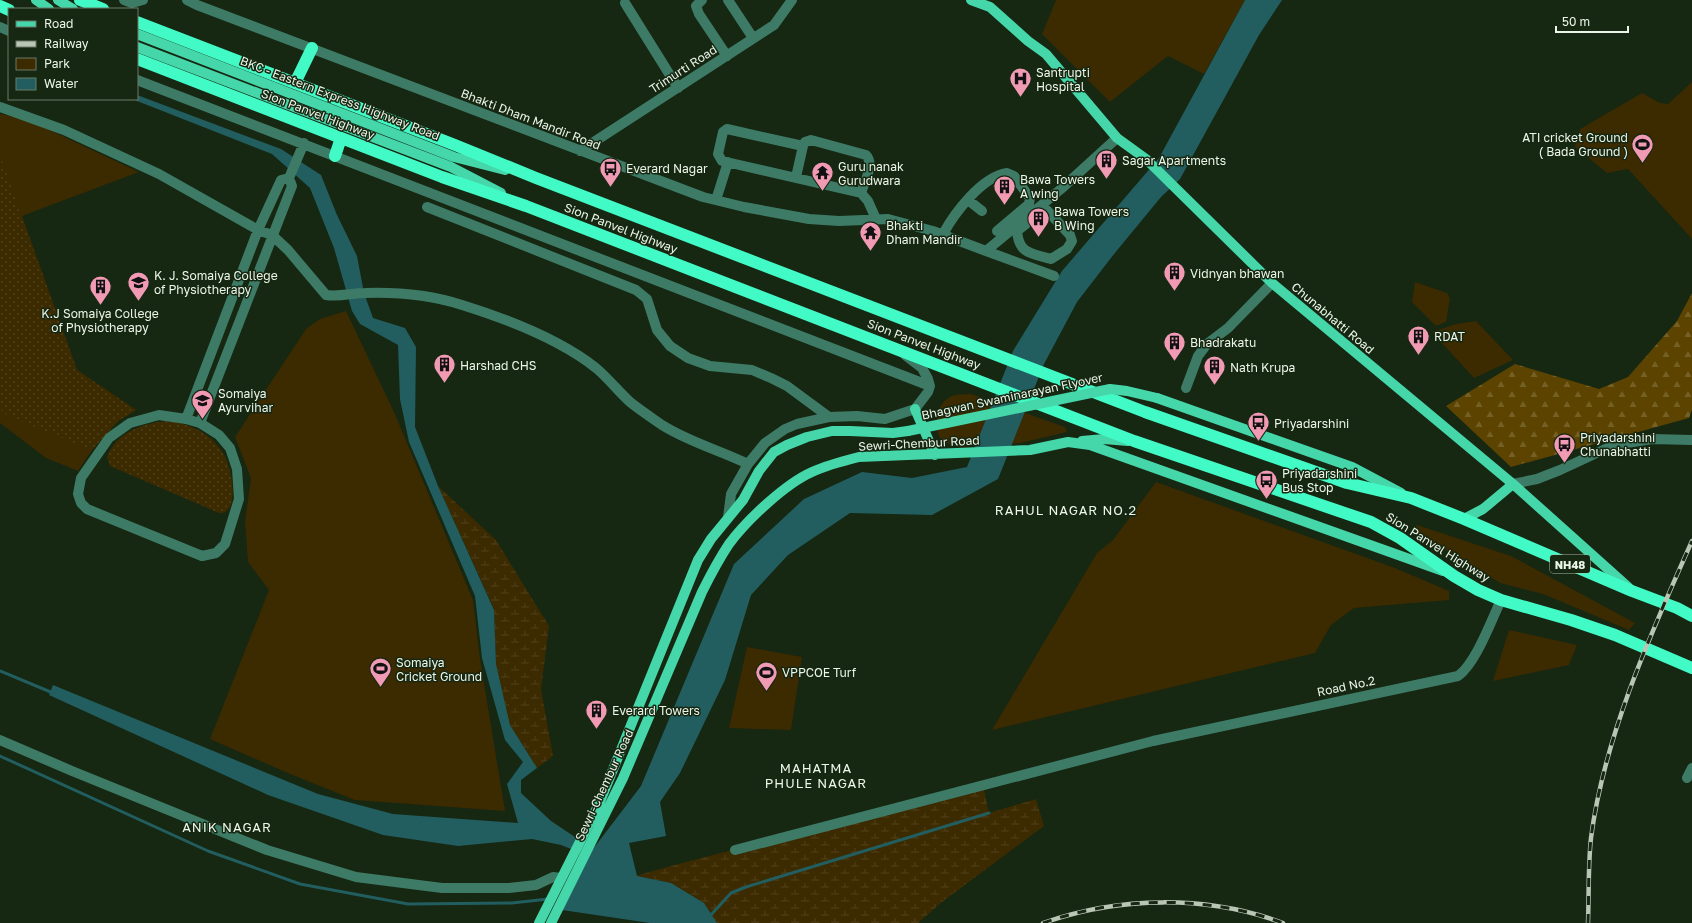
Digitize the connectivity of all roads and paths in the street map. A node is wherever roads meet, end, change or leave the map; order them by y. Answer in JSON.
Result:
{"nodes":[{"id":1,"x":36,"y":0,"type":"edge"},
{"id":2,"x":58,"y":0,"type":"edge"},
{"id":3,"x":80,"y":0,"type":"edge"},
{"id":4,"x":124,"y":0,"type":"edge"},
{"id":5,"x":143,"y":0,"type":"edge"},
{"id":6,"x":187,"y":0,"type":"edge"},
{"id":7,"x":702,"y":0,"type":"edge"},
{"id":8,"x":728,"y":0,"type":"edge"},
{"id":9,"x":792,"y":0,"type":"edge"},
{"id":10,"x":971,"y":0,"type":"edge"},
{"id":11,"x":984,"y":1,"type":"edge"},
{"id":12,"x":625,"y":3,"type":"dead end"},
{"id":13,"x":48,"y":8,"type":"edge"},
{"id":14,"x":71,"y":8,"type":"edge"},
{"id":15,"x":100,"y":8,"type":"edge"},
{"id":16,"x":138,"y":22,"type":"edge"},
{"id":17,"x":138,"y":34,"type":"edge"},
{"id":18,"x":753,"y":38,"type":"junction"},
{"id":19,"x":138,"y":47,"type":"edge"},
{"id":20,"x":312,"y":48,"type":"junction"},
{"id":21,"x":727,"y":56,"type":"junction"},
{"id":22,"x":138,"y":59,"type":"edge"},
{"id":23,"x":138,"y":80,"type":"edge"},
{"id":24,"x":295,"y":83,"type":"junction"},
{"id":25,"x":678,"y":88,"type":"junction"},
{"id":26,"x":0,"y":107,"type":"edge"},
{"id":27,"x":341,"y":138,"type":"junction"},
{"id":28,"x":1117,"y":138,"type":"junction"},
{"id":29,"x":304,"y":143,"type":"junction"},
{"id":30,"x":803,"y":146,"type":"junction"},
{"id":31,"x":580,"y":151,"type":"junction"},
{"id":32,"x":335,"y":156,"type":"junction"},
{"id":33,"x":728,"y":162,"type":"junction"},
{"id":34,"x":290,"y":176,"type":"junction"},
{"id":35,"x":796,"y":177,"type":"junction"},
{"id":36,"x":536,"y":178,"type":"junction"},
{"id":37,"x":861,"y":193,"type":"junction"},
{"id":38,"x":716,"y":200,"type":"junction"},
{"id":39,"x":968,"y":200,"type":"junction"},
{"id":40,"x":526,"y":206,"type":"junction"},
{"id":41,"x":427,"y":207,"type":"dead end"},
{"id":42,"x":1044,"y":207,"type":"junction"},
{"id":43,"x":982,"y":211,"type":"dead end"},
{"id":44,"x":876,"y":218,"type":"junction"},
{"id":45,"x":1013,"y":224,"type":"junction"},
{"id":46,"x":258,"y":230,"type":"junction"},
{"id":47,"x":997,"y":231,"type":"dead end"},
{"id":48,"x":943,"y":234,"type":"junction"},
{"id":49,"x":272,"y":235,"type":"junction"},
{"id":50,"x":986,"y":251,"type":"junction"},
{"id":51,"x":1038,"y":255,"type":"junction"},
{"id":52,"x":1031,"y":267,"type":"junction"},
{"id":53,"x":1054,"y":276,"type":"dead end"},
{"id":54,"x":1272,"y":283,"type":"junction"},
{"id":55,"x":898,"y":349,"type":"junction"},
{"id":56,"x":930,"y":386,"type":"junction"},
{"id":57,"x":1186,"y":388,"type":"dead end"},
{"id":58,"x":915,"y":409,"type":"junction"},
{"id":59,"x":829,"y":417,"type":"junction"},
{"id":60,"x":186,"y":419,"type":"junction"},
{"id":61,"x":200,"y":424,"type":"junction"},
{"id":62,"x":1692,"y":440,"type":"edge"},
{"id":63,"x":1134,"y":441,"type":"junction"},
{"id":64,"x":1068,"y":442,"type":"junction"},
{"id":65,"x":935,"y":455,"type":"junction"},
{"id":66,"x":748,"y":464,"type":"junction"},
{"id":67,"x":1513,"y":484,"type":"junction"},
{"id":68,"x":1411,"y":498,"type":"junction"},
{"id":69,"x":728,"y":516,"type":"junction"},
{"id":70,"x":1464,"y":519,"type":"junction"},
{"id":71,"x":1454,"y":576,"type":"junction"},
{"id":72,"x":1632,"y":591,"type":"junction"},
{"id":73,"x":1501,"y":600,"type":"junction"},
{"id":74,"x":1677,"y":608,"type":"junction"},
{"id":75,"x":1692,"y":611,"type":"edge"},
{"id":76,"x":1692,"y":616,"type":"edge"},
{"id":77,"x":1658,"y":654,"type":"junction"},
{"id":78,"x":1692,"y":658,"type":"edge"},
{"id":79,"x":1692,"y":668,"type":"edge"},
{"id":80,"x":0,"y":740,"type":"edge"},
{"id":81,"x":1692,"y":768,"type":"edge"},
{"id":82,"x":1687,"y":778,"type":"dead end"},
{"id":83,"x":607,"y":785,"type":"junction"},
{"id":84,"x":618,"y":788,"type":"junction"},
{"id":85,"x":735,"y":850,"type":"dead end"},
{"id":86,"x":577,"y":859,"type":"junction"},
{"id":87,"x":561,"y":878,"type":"junction"},
{"id":88,"x":551,"y":916,"type":"edge"},
{"id":89,"x":539,"y":923,"type":"edge"}],
"edges":[{"from":1,"to":13,"type":"main road"},
{"from":2,"to":14,"type":"main road"},
{"from":3,"to":15,"type":"highway"},
{"from":4,"to":5,"type":"street"},
{"from":6,"to":20,"type":"street","name":"Bhakti Dham Mandir Road"},
{"from":7,"to":21,"type":"street"},
{"from":8,"to":18,"type":"street"},
{"from":9,"to":18,"type":"street","name":"Trimurti Road"},
{"from":10,"to":11,"type":"main road","name":"Chunabhatti Road"},
{"from":11,"to":28,"type":"main road","name":"Chunabhatti Road"},
{"from":12,"to":25,"type":"street"},
{"from":16,"to":24,"type":"highway","name":"Sion Panvel Highway"},
{"from":17,"to":36,"type":"main road","name":"BKC - Eastern Express Highway Road"},
{"from":18,"to":21,"type":"street","name":"Trimurti Road"},
{"from":19,"to":40,"type":"main road","name":"BKC - Eastern Express Highway Road"},
{"from":20,"to":24,"type":"highway"},
{"from":20,"to":31,"type":"street","name":"Bhakti Dham Mandir Road"},
{"from":21,"to":25,"type":"street","name":"Trimurti Road"},
{"from":22,"to":27,"type":"highway","name":"Sion Panvel Highway"},
{"from":23,"to":29,"type":"street"},
{"from":24,"to":36,"type":"highway","name":"Sion Panvel Highway"},
{"from":25,"to":31,"type":"street","name":"Trimurti Road"},
{"from":26,"to":46,"type":"street"},
{"from":27,"to":32,"type":"highway"},
{"from":27,"to":40,"type":"highway","name":"Sion Panvel Highway"},
{"from":28,"to":42,"type":"street"},
{"from":28,"to":54,"type":"main road","name":"Chunabhatti Road"},
{"from":29,"to":32,"type":"street"},
{"from":29,"to":34,"type":"street"},
{"from":30,"to":33,"type":"street"},
{"from":30,"to":35,"type":"street"},
{"from":30,"to":37,"type":"street"},
{"from":31,"to":38,"type":"street","name":"Bhakti Dham Mandir Road"},
{"from":32,"to":56,"type":"street"},
{"from":33,"to":35,"type":"street"},
{"from":33,"to":38,"type":"street"},
{"from":34,"to":46,"type":"street"},
{"from":34,"to":49,"type":"street"},
{"from":35,"to":37,"type":"street"},
{"from":36,"to":68,"type":"highway","name":"Sion Panvel Highway"},
{"from":37,"to":44,"type":"street"},
{"from":38,"to":44,"type":"street","name":"Bhakti Dham Mandir Road"},
{"from":39,"to":43,"type":"street"},
{"from":39,"to":45,"type":"street"},
{"from":39,"to":48,"type":"street"},
{"from":40,"to":55,"type":"highway","name":"Sion Panvel Highway"},
{"from":41,"to":59,"type":"street"},
{"from":42,"to":45,"type":"street"},
{"from":42,"to":51,"type":"street"},
{"from":42,"to":51,"type":"street"},
{"from":44,"to":48,"type":"street","name":"Bhakti Dham Mandir Road"},
{"from":45,"to":47,"type":"street"},
{"from":45,"to":50,"type":"street"},
{"from":46,"to":49,"type":"street"},
{"from":46,"to":60,"type":"street"},
{"from":48,"to":50,"type":"street","name":"Bhakti Dham Mandir Road"},
{"from":49,"to":61,"type":"street"},
{"from":49,"to":66,"type":"street"},
{"from":50,"to":52,"type":"street","name":"Bhakti Dham Mandir Road"},
{"from":51,"to":52,"type":"street"},
{"from":52,"to":53,"type":"street","name":"Bhakti Dham Mandir Road"},
{"from":54,"to":57,"type":"street"},
{"from":54,"to":67,"type":"main road","name":"Chunabhatti Road"},
{"from":55,"to":56,"type":"street"},
{"from":55,"to":63,"type":"highway","name":"Sion Panvel Highway","bridge":true},
{"from":56,"to":58,"type":"street"},
{"from":58,"to":59,"type":"street"},
{"from":58,"to":65,"type":"main road"},
{"from":59,"to":66,"type":"street"},
{"from":60,"to":61,"type":"street"},
{"from":60,"to":61,"type":"street"},
{"from":62,"to":67,"type":"street"},
{"from":63,"to":64,"type":"main road"},
{"from":63,"to":71,"type":"highway","name":"Sion Panvel Highway"},
{"from":64,"to":65,"type":"main road","name":"Sewri-Chembur Road"},
{"from":64,"to":71,"type":"main road","name":"Sewri-Chembur Road"},
{"from":65,"to":84,"type":"main road","name":"Sewri-Chembur Road"},
{"from":66,"to":69,"type":"street"},
{"from":67,"to":70,"type":"main road"},
{"from":67,"to":72,"type":"main road","name":"Chunabhatti Road"},
{"from":68,"to":69,"type":"main road","name":"Bhagwan Swaminarayan Flyover","bridge":true},
{"from":68,"to":70,"type":"highway","name":"Sion Panvel Highway","number":"NH48"},
{"from":69,"to":83,"type":"main road","name":"Bhagwan Swaminarayan Flyover"},
{"from":70,"to":72,"type":"highway","name":"Sion Panvel Highway","number":"NH48"},
{"from":71,"to":73,"type":"highway","name":"Sion Panvel Highway"},
{"from":72,"to":74,"type":"highway","name":"Sion Panvel Highway","number":"NH48"},
{"from":73,"to":77,"type":"highway","name":"Sion Panvel Highway"},
{"from":73,"to":85,"type":"street","name":"Road No.2"},
{"from":74,"to":75,"type":"highway"},
{"from":74,"to":76,"type":"highway","number":"NH48"},
{"from":77,"to":78,"type":"highway"},
{"from":77,"to":79,"type":"highway","name":"Sion Panvel Highway"},
{"from":80,"to":87,"type":"street"},
{"from":81,"to":82,"type":"street"},
{"from":83,"to":84,"type":"main road"},
{"from":83,"to":86,"type":"main road","name":"Bhagwan Swaminarayan Flyover"},
{"from":84,"to":86,"type":"main road","name":"Sewri-Chembur Road"},
{"from":86,"to":87,"type":"main road"},
{"from":86,"to":88,"type":"main road","name":"Sewri-Chembur Road"},
{"from":87,"to":88,"type":"main road"},
{"from":88,"to":89,"type":"main road"}]}
